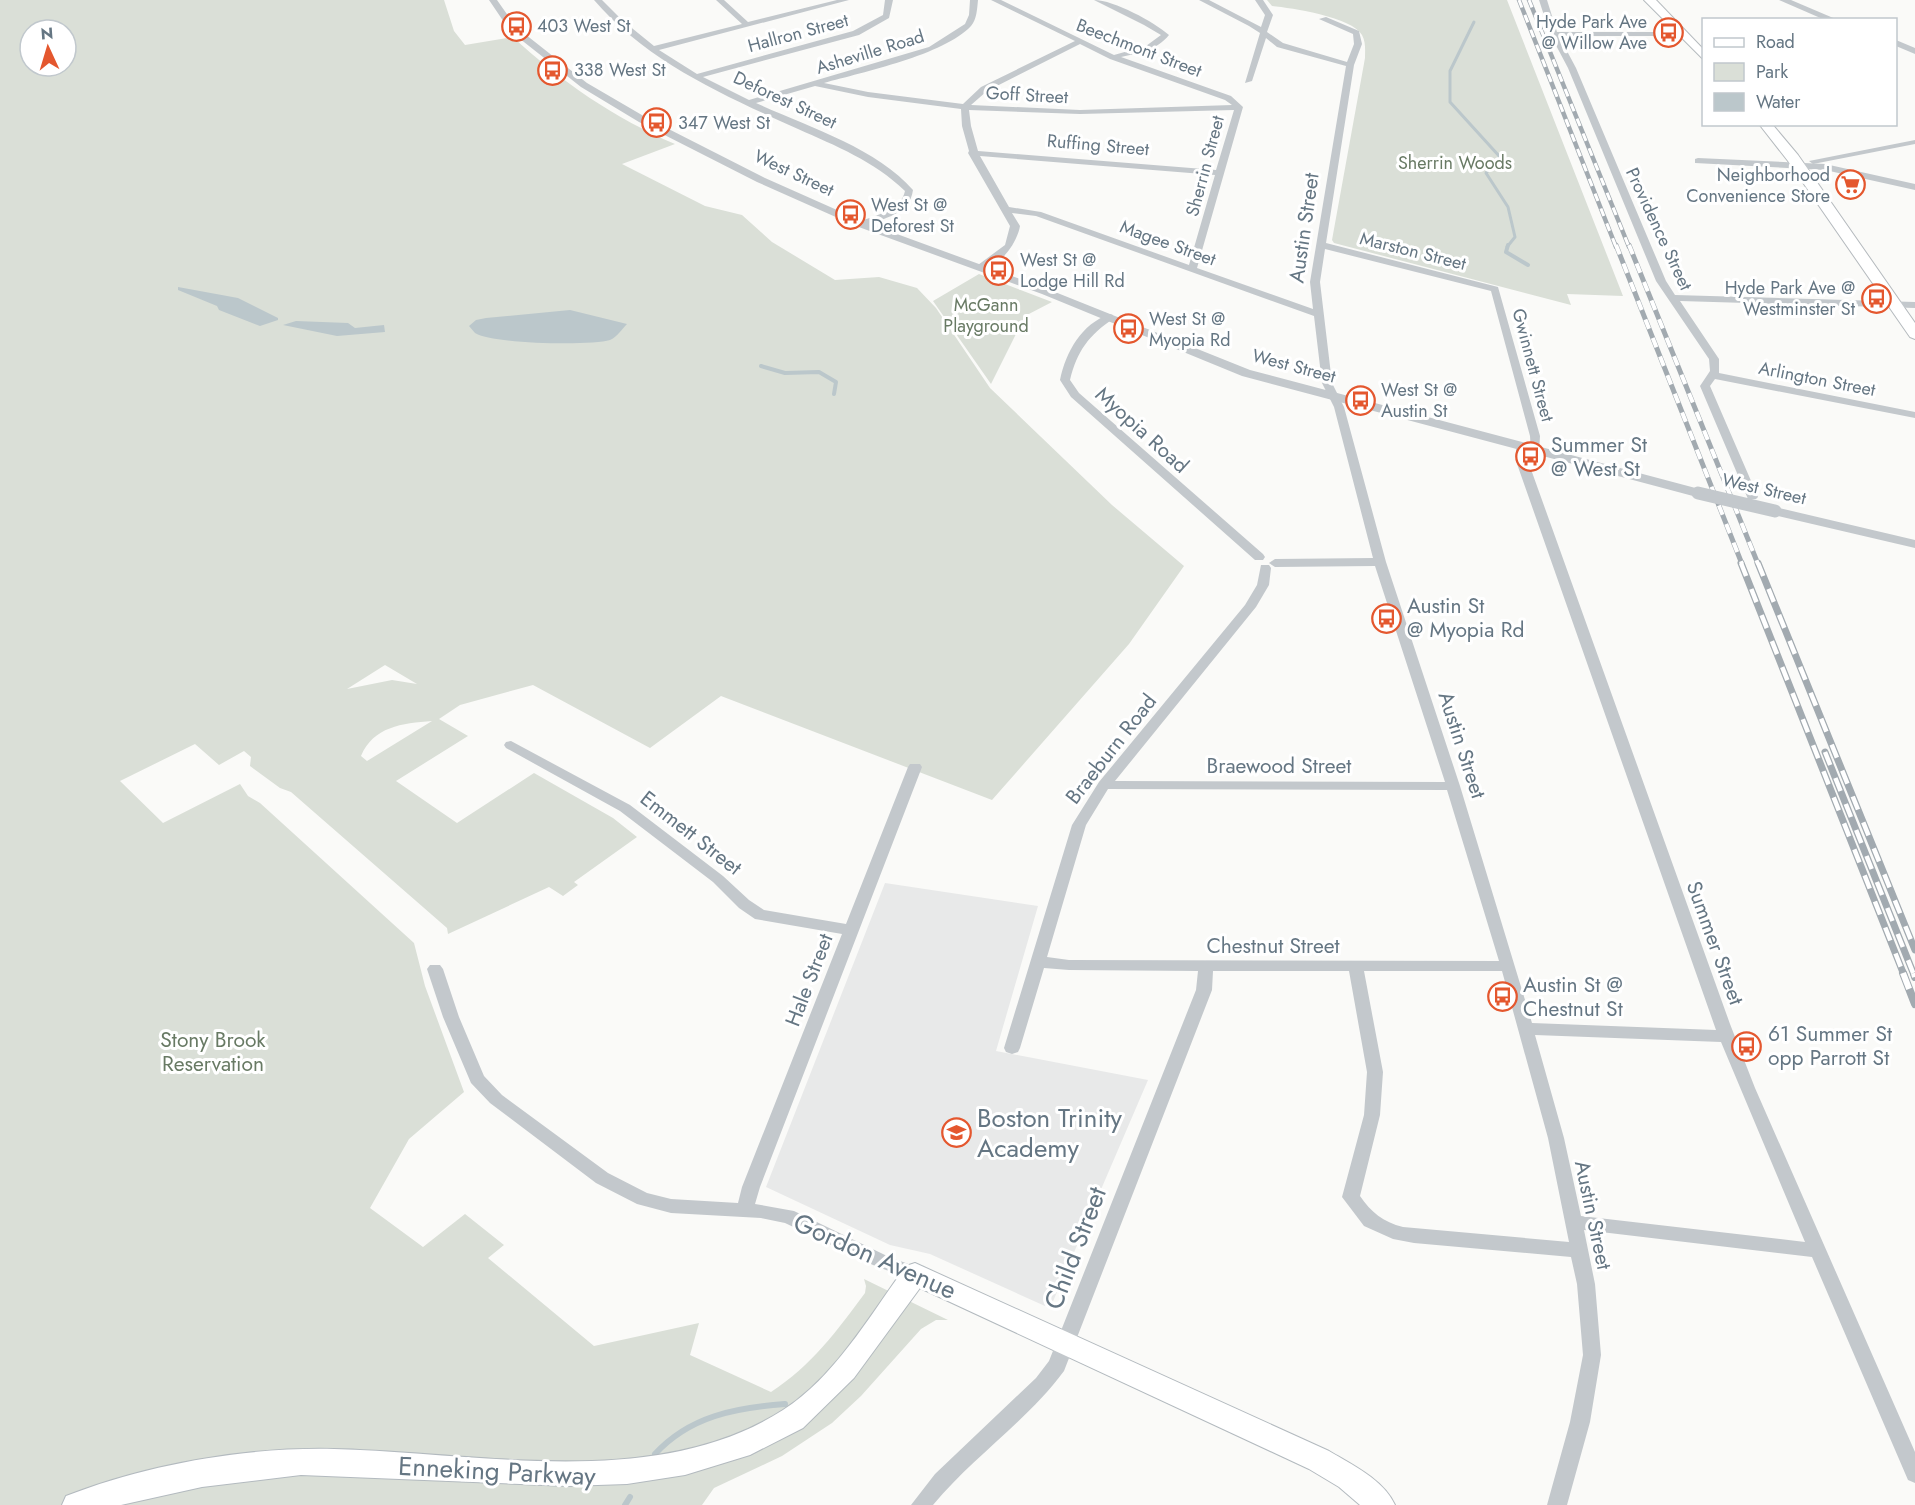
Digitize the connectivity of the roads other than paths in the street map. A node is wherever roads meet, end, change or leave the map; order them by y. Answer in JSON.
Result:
{"nodes":[{"id":1,"x":493,"y":0,"type":"edge"},
{"id":2,"x":598,"y":0,"type":"edge"},
{"id":3,"x":720,"y":0,"type":"edge"},
{"id":4,"x":845,"y":0,"type":"edge"},
{"id":5,"x":889,"y":0,"type":"edge"},
{"id":6,"x":974,"y":0,"type":"edge"},
{"id":7,"x":995,"y":0,"type":"edge"},
{"id":8,"x":1098,"y":0,"type":"edge"},
{"id":9,"x":1203,"y":0,"type":"edge"},
{"id":10,"x":1259,"y":0,"type":"edge"},
{"id":11,"x":1543,"y":0,"type":"edge"},
{"id":12,"x":1650,"y":0,"type":"edge"},
{"id":13,"x":1783,"y":0,"type":"edge"},
{"id":14,"x":1829,"y":18,"type":"edge"},
{"id":15,"x":1323,"y":19,"type":"dead end"},
{"id":16,"x":747,"y":25,"type":"junction"},
{"id":17,"x":1264,"y":33,"type":"junction"},
{"id":18,"x":1554,"y":34,"type":"junction"},
{"id":19,"x":1682,"y":34,"type":"junction"},
{"id":20,"x":1079,"y":42,"type":"junction"},
{"id":21,"x":1897,"y":43,"type":"edge"},
{"id":22,"x":653,"y":49,"type":"junction"},
{"id":23,"x":1915,"y":51,"type":"edge"},
{"id":24,"x":1702,"y":55,"type":"edge"},
{"id":25,"x":1113,"y":57,"type":"junction"},
{"id":26,"x":1350,"y":65,"type":"junction"},
{"id":27,"x":698,"y":76,"type":"junction"},
{"id":28,"x":1248,"y":81,"type":"dead end"},
{"id":29,"x":816,"y":84,"type":"junction"},
{"id":30,"x":749,"y":103,"type":"junction"},
{"id":31,"x":965,"y":107,"type":"junction"},
{"id":32,"x":1239,"y":107,"type":"junction"},
{"id":33,"x":1767,"y":126,"type":"edge"},
{"id":34,"x":1915,"y":142,"type":"edge"},
{"id":35,"x":972,"y":153,"type":"junction"},
{"id":36,"x":1827,"y":159,"type":"junction"},
{"id":37,"x":1698,"y":161,"type":"dead end"},
{"id":38,"x":1796,"y":164,"type":"junction"},
{"id":39,"x":1834,"y":169,"type":"junction"},
{"id":40,"x":1221,"y":173,"type":"junction"},
{"id":41,"x":1915,"y":187,"type":"edge"},
{"id":42,"x":1006,"y":209,"type":"junction"},
{"id":43,"x":860,"y":224,"type":"junction"},
{"id":44,"x":1322,"y":245,"type":"junction"},
{"id":45,"x":981,"y":267,"type":"junction"},
{"id":46,"x":1192,"y":269,"type":"junction"},
{"id":47,"x":1495,"y":289,"type":"joint"},
{"id":48,"x":1671,"y":298,"type":"junction"},
{"id":49,"x":1915,"y":305,"type":"edge"},
{"id":50,"x":1896,"y":306,"type":"junction"},
{"id":51,"x":1318,"y":314,"type":"junction"},
{"id":52,"x":1110,"y":317,"type":"junction"},
{"id":53,"x":1915,"y":334,"type":"edge"},
{"id":54,"x":1712,"y":375,"type":"junction"},
{"id":55,"x":1334,"y":397,"type":"junction"},
{"id":56,"x":1915,"y":415,"type":"edge"},
{"id":57,"x":1528,"y":448,"type":"junction"},
{"id":58,"x":1752,"y":497,"type":"dead end"},
{"id":59,"x":1915,"y":544,"type":"edge"},
{"id":60,"x":1380,"y":562,"type":"junction"},
{"id":61,"x":1266,"y":563,"type":"junction"},
{"id":62,"x":511,"y":745,"type":"dead end"},
{"id":63,"x":915,"y":766,"type":"dead end"},
{"id":64,"x":1104,"y":785,"type":"junction"},
{"id":65,"x":1453,"y":786,"type":"junction"},
{"id":66,"x":851,"y":930,"type":"junction"},
{"id":67,"x":1038,"y":962,"type":"junction"},
{"id":68,"x":1206,"y":966,"type":"junction"},
{"id":69,"x":1508,"y":966,"type":"junction"},
{"id":70,"x":1356,"y":967,"type":"junction"},
{"id":71,"x":435,"y":969,"type":"dead end"},
{"id":72,"x":1525,"y":1029,"type":"junction"},
{"id":73,"x":1727,"y":1036,"type":"junction"},
{"id":74,"x":1012,"y":1048,"type":"dead end"},
{"id":75,"x":745,"y":1210,"type":"junction"},
{"id":76,"x":1573,"y":1222,"type":"junction"},
{"id":77,"x":1579,"y":1250,"type":"junction"},
{"id":78,"x":1819,"y":1251,"type":"junction"},
{"id":79,"x":915,"y":1274,"type":"junction"},
{"id":80,"x":1065,"y":1344,"type":"junction"},
{"id":81,"x":1915,"y":1474,"type":"edge"},
{"id":82,"x":76,"y":1505,"type":"edge"},
{"id":83,"x":921,"y":1505,"type":"edge"},
{"id":84,"x":1381,"y":1505,"type":"edge"},
{"id":85,"x":1557,"y":1505,"type":"edge"}],
"edges":[{"from":1,"to":43,"type":"street","name":"West Street"},
{"from":2,"to":22,"type":"street","name":"Deforest Street"},
{"from":3,"to":16,"type":"street"},
{"from":4,"to":16,"type":"street"},
{"from":5,"to":27,"type":"street","name":"Hallron Street"},
{"from":6,"to":29,"type":"street","name":"Asheville Road"},
{"from":7,"to":20,"type":"street","name":"Beechmont Street"},
{"from":8,"to":25,"type":"street"},
{"from":9,"to":17,"type":"street"},
{"from":10,"to":17,"type":"street"},
{"from":11,"to":18,"type":"street","name":"Providence Street"},
{"from":12,"to":19,"type":"main road"},
{"from":13,"to":14,"type":"street"},
{"from":15,"to":26,"type":"street","name":"Austin Street"},
{"from":16,"to":22,"type":"street"},
{"from":17,"to":26,"type":"street"},
{"from":17,"to":28,"type":"street"},
{"from":18,"to":19,"type":"street"},
{"from":18,"to":48,"type":"street","name":"Providence Street"},
{"from":19,"to":24,"type":"main road"},
{"from":20,"to":25,"type":"street","name":"Beechmont Street"},
{"from":20,"to":31,"type":"street"},
{"from":21,"to":23,"type":"street"},
{"from":22,"to":27,"type":"street","name":"Deforest Street"},
{"from":25,"to":32,"type":"street","name":"Beechmont Street"},
{"from":26,"to":44,"type":"street","name":"Austin Street"},
{"from":27,"to":30,"type":"street","name":"Deforest Street"},
{"from":29,"to":30,"type":"street","name":"Asheville Road"},
{"from":29,"to":31,"type":"street","name":"Goff Street"},
{"from":30,"to":43,"type":"street","name":"Deforest Street"},
{"from":31,"to":32,"type":"street","name":"Goff Street"},
{"from":31,"to":35,"type":"street"},
{"from":32,"to":40,"type":"street","name":"Sherrin Street"},
{"from":33,"to":38,"type":"main road"},
{"from":34,"to":36,"type":"street"},
{"from":35,"to":40,"type":"street","name":"Ruffing Street"},
{"from":35,"to":42,"type":"street"},
{"from":36,"to":38,"type":"street"},
{"from":36,"to":39,"type":"street"},
{"from":37,"to":38,"type":"street"},
{"from":38,"to":39,"type":"street"},
{"from":38,"to":50,"type":"main road"},
{"from":39,"to":41,"type":"street"},
{"from":40,"to":46,"type":"street","name":"Sherrin Street"},
{"from":42,"to":45,"type":"street"},
{"from":42,"to":46,"type":"street","name":"Magee Street"},
{"from":43,"to":45,"type":"street","name":"West Street"},
{"from":44,"to":47,"type":"street","name":"Marston Street"},
{"from":44,"to":51,"type":"street","name":"Austin Street"},
{"from":45,"to":52,"type":"street","name":"West Street"},
{"from":46,"to":51,"type":"street","name":"Magee Street"},
{"from":47,"to":57,"type":"street","name":"Gwinnett Street"},
{"from":48,"to":50,"type":"street"},
{"from":48,"to":54,"type":"street","name":"Providence Street"},
{"from":49,"to":50,"type":"street"},
{"from":50,"to":53,"type":"main road"},
{"from":51,"to":55,"type":"street","name":"Austin Street"},
{"from":52,"to":55,"type":"street","name":"West Street"},
{"from":52,"to":61,"type":"street","name":"Myopia Road"},
{"from":54,"to":56,"type":"street","name":"Arlington Street"},
{"from":54,"to":58,"type":"street","name":"Providence Street"},
{"from":55,"to":57,"type":"street","name":"West Street"},
{"from":55,"to":60,"type":"street","name":"Austin Street"},
{"from":57,"to":59,"type":"street","name":"West Street","bridge":true},
{"from":57,"to":73,"type":"street","name":"Summer Street"},
{"from":60,"to":61,"type":"street"},
{"from":60,"to":65,"type":"street","name":"Austin Street"},
{"from":61,"to":64,"type":"street","name":"Braeburn Road"},
{"from":62,"to":66,"type":"street","name":"Emmett Street"},
{"from":63,"to":66,"type":"street","name":"Hale Street"},
{"from":64,"to":65,"type":"street","name":"Braewood Street"},
{"from":64,"to":67,"type":"street","name":"Braeburn Road"},
{"from":65,"to":69,"type":"street","name":"Austin Street"},
{"from":66,"to":75,"type":"street","name":"Hale Street"},
{"from":67,"to":68,"type":"street","name":"Chestnut Street"},
{"from":67,"to":74,"type":"street","name":"Braeburn Road"},
{"from":68,"to":70,"type":"street","name":"Chestnut Street"},
{"from":68,"to":80,"type":"street","name":"Child Street"},
{"from":69,"to":70,"type":"street","name":"Chestnut Street"},
{"from":69,"to":72,"type":"street","name":"Austin Street"},
{"from":70,"to":77,"type":"street"},
{"from":71,"to":75,"type":"street","name":"Gordon Avenue"},
{"from":72,"to":73,"type":"street"},
{"from":72,"to":76,"type":"street","name":"Austin Street"},
{"from":73,"to":78,"type":"street","name":"Summer Street"},
{"from":75,"to":79,"type":"street","name":"Gordon Avenue"},
{"from":76,"to":77,"type":"street","name":"Austin Street"},
{"from":76,"to":78,"type":"street"},
{"from":77,"to":85,"type":"street","name":"Austin Street"},
{"from":78,"to":81,"type":"street","name":"Summer Street"},
{"from":79,"to":80,"type":"main road","name":"Gordon Avenue"},
{"from":79,"to":82,"type":"main road","name":"Enneking Parkway"},
{"from":80,"to":83,"type":"street","name":"Child Street"},
{"from":80,"to":84,"type":"main road","name":"Gordon Avenue"}]}
